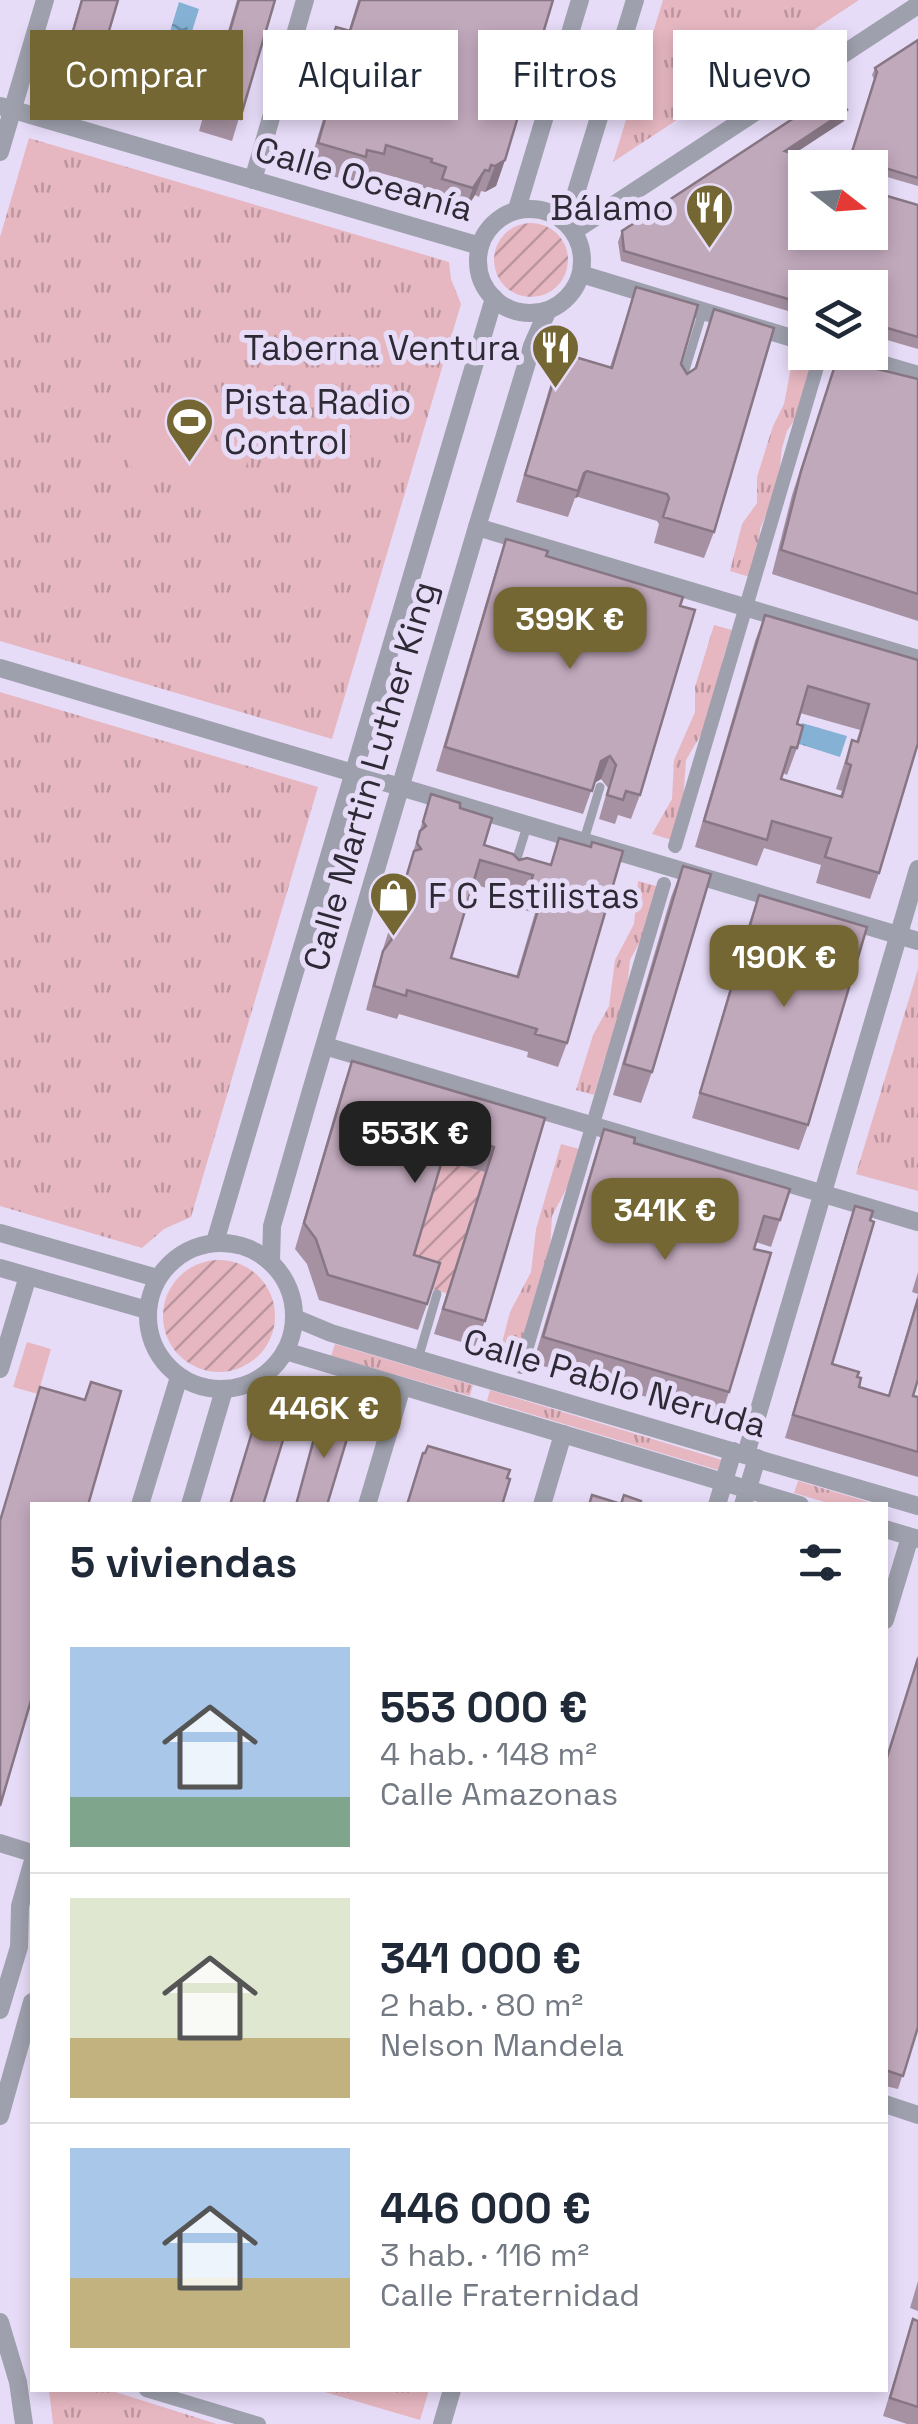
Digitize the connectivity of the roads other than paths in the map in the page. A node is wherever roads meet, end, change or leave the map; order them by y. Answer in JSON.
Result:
{"nodes":[{"id":1,"x":45,"y":0,"type":"edge"},
{"id":2,"x":304,"y":0,"type":"edge"},
{"id":3,"x":580,"y":0,"type":"edge"},
{"id":4,"x":635,"y":0,"type":"edge"},
{"id":5,"x":918,"y":5,"type":"edge"},
{"id":6,"x":6,"y":108,"type":"edge"},
{"id":7,"x":0,"y":152,"type":"edge"},
{"id":8,"x":254,"y":180,"type":"junction"},
{"id":9,"x":518,"y":209,"type":"junction"},
{"id":10,"x":570,"y":227,"type":"junction"},
{"id":11,"x":480,"y":246,"type":"junction"},
{"id":12,"x":581,"y":274,"type":"junction"},
{"id":13,"x":494,"y":298,"type":"junction"},
{"id":14,"x":703,"y":311,"type":"junction"},
{"id":15,"x":547,"y":312,"type":"junction"},
{"id":16,"x":788,"y":337,"type":"edge"},
{"id":17,"x":888,"y":366,"type":"edge"},
{"id":18,"x":816,"y":370,"type":"edge"},
{"id":19,"x":918,"y":375,"type":"edge"},
{"id":20,"x":679,"y":392,"type":"edge"},
{"id":21,"x":477,"y":527,"type":"junction"},
{"id":22,"x":746,"y":606,"type":"junction"},
{"id":23,"x":918,"y":659,"type":"edge"},
{"id":24,"x":0,"y":668,"type":"edge"},
{"id":25,"x":354,"y":772,"type":"junction"},
{"id":26,"x":401,"y":786,"type":"junction"},
{"id":27,"x":600,"y":787,"type":"edge"},
{"id":28,"x":528,"y":824,"type":"junction"},
{"id":29,"x":584,"y":840,"type":"junction"},
{"id":30,"x":675,"y":846,"type":"dead end"},
{"id":31,"x":918,"y":870,"type":"edge"},
{"id":32,"x":512,"y":876,"type":"edge"},
{"id":33,"x":664,"y":884,"type":"dead end"},
{"id":34,"x":898,"y":935,"type":"junction"},
{"id":35,"x":918,"y":941,"type":"edge"},
{"id":36,"x":325,"y":1046,"type":"junction"},
{"id":37,"x":592,"y":1126,"type":"junction"},
{"id":38,"x":822,"y":1194,"type":"junction"},
{"id":39,"x":918,"y":1222,"type":"edge"},
{"id":40,"x":0,"y":1233,"type":"edge"},
{"id":41,"x":215,"y":1242,"type":"junction"},
{"id":42,"x":270,"y":1262,"type":"junction"},
{"id":43,"x":0,"y":1268,"type":"edge"},
{"id":44,"x":28,"y":1276,"type":"junction"},
{"id":45,"x":157,"y":1278,"type":"junction"},
{"id":46,"x":437,"y":1294,"type":"edge"},
{"id":47,"x":147,"y":1310,"type":"junction"},
{"id":48,"x":295,"y":1318,"type":"junction"},
{"id":49,"x":285,"y":1352,"type":"junction"},
{"id":50,"x":418,"y":1359,"type":"junction"},
{"id":51,"x":521,"y":1368,"type":"dead end"},
{"id":52,"x":0,"y":1370,"type":"edge"},
{"id":53,"x":179,"y":1377,"type":"junction"},
{"id":54,"x":402,"y":1387,"type":"junction"},
{"id":55,"x":224,"y":1390,"type":"junction"},
{"id":56,"x":564,"y":1434,"type":"junction"},
{"id":57,"x":746,"y":1454,"type":"junction"},
{"id":58,"x":723,"y":1484,"type":"junction"},
{"id":59,"x":745,"y":1498,"type":"edge"},
{"id":60,"x":141,"y":1502,"type":"edge"},
{"id":61,"x":191,"y":1502,"type":"edge"},
{"id":62,"x":368,"y":1502,"type":"edge"},
{"id":63,"x":543,"y":1502,"type":"edge"},
{"id":64,"x":718,"y":1502,"type":"edge"},
{"id":65,"x":776,"y":1502,"type":"edge"},
{"id":66,"x":918,"y":1506,"type":"edge"},
{"id":67,"x":888,"y":1531,"type":"edge"},
{"id":68,"x":914,"y":1538,"type":"edge"},
{"id":69,"x":888,"y":1612,"type":"edge"},
{"id":70,"x":0,"y":1843,"type":"edge"},
{"id":71,"x":30,"y":1852,"type":"edge"},
{"id":72,"x":30,"y":1871,"type":"edge"},
{"id":73,"x":30,"y":2009,"type":"edge"},
{"id":74,"x":0,"y":2010,"type":"edge"},
{"id":75,"x":888,"y":2105,"type":"edge"},
{"id":76,"x":918,"y":2115,"type":"edge"},
{"id":77,"x":0,"y":2116,"type":"edge"},
{"id":78,"x":0,"y":2322,"type":"edge"},
{"id":79,"x":153,"y":2392,"type":"edge"},
{"id":80,"x":451,"y":2392,"type":"edge"},
{"id":81,"x":24,"y":2424,"type":"edge"},
{"id":82,"x":259,"y":2424,"type":"edge"},
{"id":83,"x":442,"y":2424,"type":"edge"}],
"edges":[{"from":1,"to":6,"type":"street"},
{"from":2,"to":8,"type":"street"},
{"from":3,"to":9,"type":"street"},
{"from":4,"to":10,"type":"street"},
{"from":5,"to":10,"type":"street"},
{"from":6,"to":7,"type":"street"},
{"from":6,"to":8,"type":"street","name":"Calle Oceanía"},
{"from":8,"to":11,"type":"street","name":"Calle Oceanía"},
{"from":9,"to":10,"type":"street"},
{"from":9,"to":11,"type":"street"},
{"from":10,"to":12,"type":"street"},
{"from":11,"to":13,"type":"street"},
{"from":12,"to":14,"type":"street"},
{"from":12,"to":15,"type":"street"},
{"from":13,"to":15,"type":"street"},
{"from":13,"to":25,"type":"street","name":"Calle Martin Luther King"},
{"from":14,"to":16,"type":"street"},
{"from":14,"to":20,"type":"lane"},
{"from":15,"to":21,"type":"street","name":"Calle Martin Luther King"},
{"from":17,"to":19,"type":"street"},
{"from":18,"to":22,"type":"street"},
{"from":21,"to":22,"type":"street"},
{"from":21,"to":26,"type":"street","name":"Calle Martin Luther King"},
{"from":22,"to":23,"type":"street"},
{"from":22,"to":30,"type":"street"},
{"from":24,"to":25,"type":"street"},
{"from":25,"to":26,"type":"street"},
{"from":25,"to":41,"type":"street","name":"Calle Martin Luther King"},
{"from":26,"to":28,"type":"street"},
{"from":26,"to":36,"type":"street","name":"Calle Martin Luther King"},
{"from":27,"to":29,"type":"lane"},
{"from":28,"to":29,"type":"street"},
{"from":28,"to":32,"type":"lane"},
{"from":29,"to":34,"type":"street"},
{"from":31,"to":34,"type":"street"},
{"from":33,"to":37,"type":"street"},
{"from":34,"to":35,"type":"street"},
{"from":34,"to":38,"type":"street"},
{"from":36,"to":37,"type":"street"},
{"from":36,"to":42,"type":"street","name":"Calle Martin Luther King"},
{"from":37,"to":38,"type":"street"},
{"from":37,"to":51,"type":"street"},
{"from":38,"to":39,"type":"street"},
{"from":38,"to":57,"type":"street"},
{"from":40,"to":45,"type":"street"},
{"from":41,"to":42,"type":"street"},
{"from":41,"to":45,"type":"street"},
{"from":42,"to":48,"type":"street"},
{"from":43,"to":44,"type":"street"},
{"from":44,"to":47,"type":"street"},
{"from":44,"to":52,"type":"street"},
{"from":45,"to":47,"type":"street"},
{"from":46,"to":50,"type":"lane"},
{"from":47,"to":53,"type":"street"},
{"from":48,"to":49,"type":"street"},
{"from":48,"to":50,"type":"street","name":"Calle Pablo Neruda"},
{"from":49,"to":54,"type":"street","name":"Calle Pablo Neruda"},
{"from":49,"to":55,"type":"street"},
{"from":50,"to":57,"type":"street","name":"Calle Pablo Neruda"},
{"from":53,"to":55,"type":"street"},
{"from":53,"to":60,"type":"street"},
{"from":54,"to":56,"type":"street","name":"Calle Pablo Neruda"},
{"from":54,"to":62,"type":"street"},
{"from":55,"to":61,"type":"street"},
{"from":56,"to":58,"type":"street","name":"Calle Pablo Neruda"},
{"from":56,"to":63,"type":"street"},
{"from":57,"to":58,"type":"street"},
{"from":57,"to":59,"type":"street"},
{"from":57,"to":66,"type":"street","name":"Calle Pablo Neruda"},
{"from":58,"to":59,"type":"street","name":"Calle Pablo Neruda"},
{"from":58,"to":64,"type":"street"},
{"from":59,"to":65,"type":"street","name":"Calle Pablo Neruda"},
{"from":67,"to":68,"type":"street"},
{"from":68,"to":69,"type":"street"},
{"from":70,"to":71,"type":"street"},
{"from":72,"to":74,"type":"street"},
{"from":73,"to":77,"type":"street"},
{"from":75,"to":76,"type":"street"},
{"from":78,"to":81,"type":"street"},
{"from":79,"to":82,"type":"street"},
{"from":80,"to":83,"type":"street"}]}
